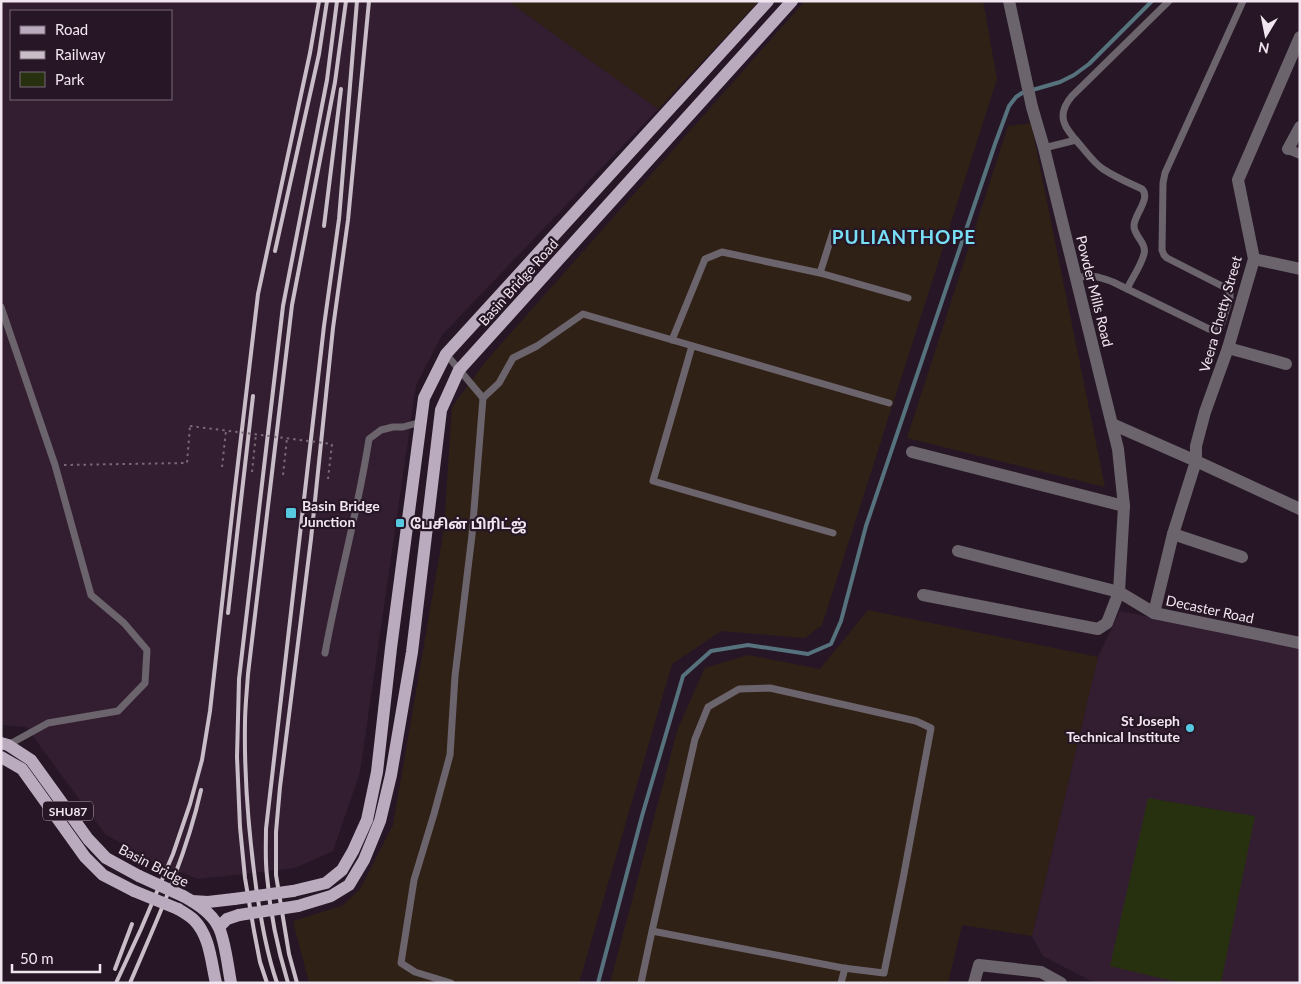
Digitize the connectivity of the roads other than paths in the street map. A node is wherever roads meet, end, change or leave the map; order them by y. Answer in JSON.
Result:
{"nodes":[{"id":1,"x":768,"y":1,"type":"edge"},
{"id":2,"x":792,"y":1,"type":"edge"},
{"id":3,"x":1009,"y":1,"type":"edge"},
{"id":4,"x":1169,"y":1,"type":"edge"},
{"id":5,"x":1243,"y":1,"type":"edge"},
{"id":6,"x":1300,"y":37,"type":"edge"},
{"id":7,"x":1300,"y":127,"type":"edge"},
{"id":8,"x":1076,"y":140,"type":"junction"},
{"id":9,"x":1044,"y":148,"type":"junction"},
{"id":10,"x":1294,"y":151,"type":"edge"},
{"id":11,"x":833,"y":232,"type":"dead end"},
{"id":12,"x":1254,"y":259,"type":"junction"},
{"id":13,"x":1300,"y":269,"type":"edge"},
{"id":14,"x":820,"y":273,"type":"junction"},
{"id":15,"x":1076,"y":278,"type":"junction"},
{"id":16,"x":1126,"y":289,"type":"junction"},
{"id":17,"x":908,"y":298,"type":"dead end"},
{"id":18,"x":1,"y":307,"type":"edge"},
{"id":19,"x":672,"y":340,"type":"junction"},
{"id":20,"x":692,"y":346,"type":"junction"},
{"id":21,"x":1228,"y":348,"type":"junction"},
{"id":22,"x":446,"y":354,"type":"junction"},
{"id":23,"x":1286,"y":364,"type":"dead end"},
{"id":24,"x":459,"y":370,"type":"junction"},
{"id":25,"x":483,"y":398,"type":"junction"},
{"id":26,"x":889,"y":403,"type":"dead end"},
{"id":27,"x":421,"y":422,"type":"junction"},
{"id":28,"x":1112,"y":424,"type":"junction"},
{"id":29,"x":912,"y":452,"type":"dead end"},
{"id":30,"x":1196,"y":461,"type":"junction"},
{"id":31,"x":1124,"y":506,"type":"junction"},
{"id":32,"x":1300,"y":509,"type":"edge"},
{"id":33,"x":833,"y":532,"type":"dead end"},
{"id":34,"x":1173,"y":534,"type":"junction"},
{"id":35,"x":958,"y":550,"type":"dead end"},
{"id":36,"x":1242,"y":557,"type":"dead end"},
{"id":37,"x":1119,"y":592,"type":"junction"},
{"id":38,"x":923,"y":595,"type":"dead end"},
{"id":39,"x":1154,"y":613,"type":"junction"},
{"id":40,"x":1300,"y":643,"type":"edge"},
{"id":41,"x":325,"y":653,"type":"dead end"},
{"id":42,"x":5,"y":744,"type":"edge"},
{"id":43,"x":1,"y":757,"type":"edge"},
{"id":44,"x":188,"y":899,"type":"junction"},
{"id":45,"x":219,"y":926,"type":"junction"},
{"id":46,"x":652,"y":930,"type":"junction"},
{"id":47,"x":845,"y":968,"type":"junction"},
{"id":48,"x":216,"y":983,"type":"edge"},
{"id":49,"x":231,"y":983,"type":"edge"},
{"id":50,"x":451,"y":983,"type":"edge"},
{"id":51,"x":641,"y":983,"type":"edge"},
{"id":52,"x":841,"y":983,"type":"edge"},
{"id":53,"x":974,"y":983,"type":"edge"},
{"id":54,"x":1061,"y":983,"type":"edge"}],
"edges":[{"from":1,"to":22,"type":"main road","name":"Basin Bridge Road"},
{"from":2,"to":24,"type":"main road","name":"Basin Bridge Road"},
{"from":3,"to":9,"type":"street","name":"Powder Mills Road"},
{"from":4,"to":8,"type":"lane"},
{"from":5,"to":16,"type":"lane"},
{"from":6,"to":12,"type":"street","name":"Veera Chetty Street"},
{"from":7,"to":10,"type":"street"},
{"from":8,"to":9,"type":"lane"},
{"from":8,"to":16,"type":"lane"},
{"from":9,"to":15,"type":"street","name":"Powder Mills Road"},
{"from":11,"to":14,"type":"lane"},
{"from":12,"to":13,"type":"street"},
{"from":12,"to":21,"type":"street","name":"Veera Chetty Street"},
{"from":14,"to":17,"type":"lane"},
{"from":14,"to":19,"type":"lane"},
{"from":15,"to":16,"type":"lane"},
{"from":15,"to":28,"type":"street","name":"Powder Mills Road"},
{"from":18,"to":42,"type":"lane"},
{"from":19,"to":20,"type":"lane"},
{"from":19,"to":25,"type":"lane"},
{"from":20,"to":26,"type":"lane"},
{"from":20,"to":33,"type":"lane"},
{"from":21,"to":23,"type":"street"},
{"from":21,"to":30,"type":"street","name":"Veera Chetty Street"},
{"from":22,"to":24,"type":"lane"},
{"from":22,"to":27,"type":"main road","name":"Basin Bridge Road"},
{"from":24,"to":25,"type":"lane"},
{"from":24,"to":45,"type":"main road","name":"Basin Bridge Road","bridge":true},
{"from":25,"to":50,"type":"lane"},
{"from":27,"to":41,"type":"lane"},
{"from":27,"to":44,"type":"main road","name":"Basin Bridge Road","bridge":true},
{"from":28,"to":30,"type":"street"},
{"from":28,"to":31,"type":"street","name":"Powder Mills Road"},
{"from":29,"to":31,"type":"street"},
{"from":30,"to":32,"type":"street"},
{"from":30,"to":34,"type":"street","name":"Veera Chetty Street"},
{"from":31,"to":37,"type":"street","name":"Powder Mills Road"},
{"from":34,"to":36,"type":"street"},
{"from":34,"to":39,"type":"street","name":"Veera Chetty Street"},
{"from":35,"to":37,"type":"street","name":"Decaster Road"},
{"from":37,"to":38,"type":"street","name":"Powder Mills Road"},
{"from":37,"to":39,"type":"street","name":"Decaster Road"},
{"from":39,"to":40,"type":"street","name":"Decaster Road"},
{"from":42,"to":44,"type":"main road","name":"Basin Bridge","number":"SHU87","bridge":true},
{"from":43,"to":48,"type":"main road","name":"Basin Bridge","number":"SHU87","bridge":true},
{"from":44,"to":45,"type":"main road","name":"Basin Bridge","number":"SHU87"},
{"from":45,"to":49,"type":"main road"},
{"from":46,"to":47,"type":"lane"},
{"from":46,"to":47,"type":"lane"},
{"from":46,"to":51,"type":"lane"},
{"from":47,"to":52,"type":"lane"},
{"from":53,"to":54,"type":"street"}]}
